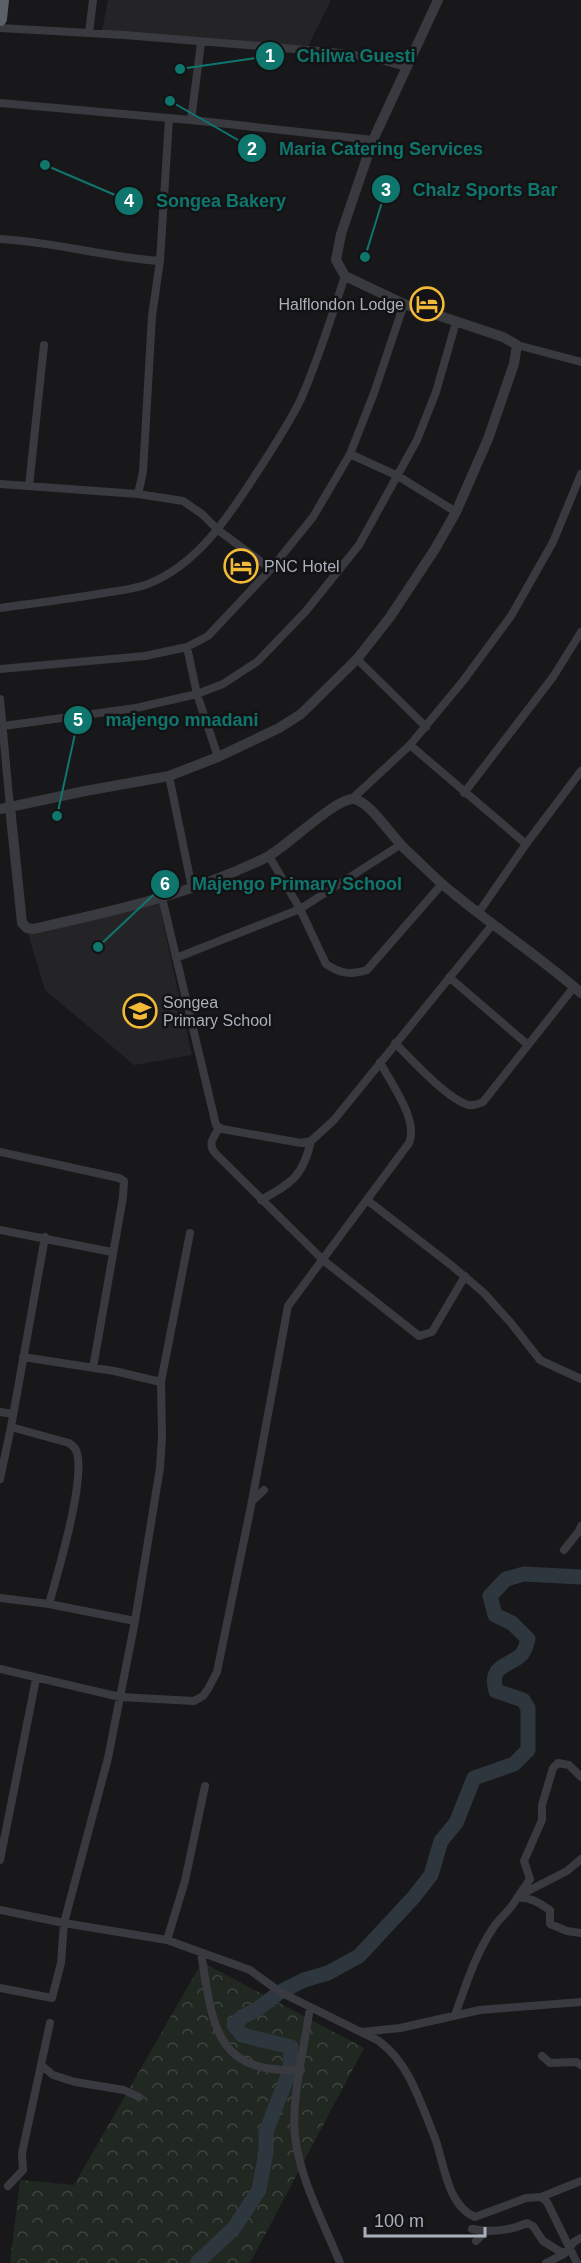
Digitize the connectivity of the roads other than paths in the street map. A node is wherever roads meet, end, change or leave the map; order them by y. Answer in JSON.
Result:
{"nodes":[{"id":1,"x":2,"y":0,"type":"edge"},
{"id":2,"x":93,"y":0,"type":"edge"},
{"id":3,"x":438,"y":0,"type":"edge"},
{"id":4,"x":0,"y":19,"type":"edge"},
{"id":5,"x":0,"y":28,"type":"edge"},
{"id":6,"x":89,"y":33,"type":"junction"},
{"id":7,"x":201,"y":43,"type":"junction"},
{"id":8,"x":406,"y":67,"type":"junction"},
{"id":9,"x":0,"y":103,"type":"edge"},
{"id":10,"x":170,"y":118,"type":"junction"},
{"id":11,"x":191,"y":120,"type":"junction"},
{"id":12,"x":373,"y":140,"type":"junction"},
{"id":13,"x":0,"y":239,"type":"edge"},
{"id":14,"x":160,"y":261,"type":"junction"},
{"id":15,"x":345,"y":276,"type":"junction"},
{"id":16,"x":404,"y":304,"type":"junction"},
{"id":17,"x":456,"y":322,"type":"junction"},
{"id":18,"x":44,"y":345,"type":"dead end"},
{"id":19,"x":517,"y":345,"type":"junction"},
{"id":20,"x":581,"y":362,"type":"edge"},
{"id":21,"x":350,"y":454,"type":"junction"},
{"id":22,"x":581,"y":474,"type":"edge"},
{"id":23,"x":398,"y":476,"type":"junction"},
{"id":24,"x":0,"y":484,"type":"edge"},
{"id":25,"x":29,"y":486,"type":"junction"},
{"id":26,"x":138,"y":494,"type":"junction"},
{"id":27,"x":456,"y":512,"type":"junction"},
{"id":28,"x":218,"y":530,"type":"junction"},
{"id":29,"x":271,"y":569,"type":"junction"},
{"id":30,"x":0,"y":608,"type":"edge"},
{"id":31,"x":581,"y":632,"type":"edge"},
{"id":32,"x":187,"y":647,"type":"junction"},
{"id":33,"x":357,"y":659,"type":"junction"},
{"id":34,"x":0,"y":669,"type":"edge"},
{"id":35,"x":197,"y":694,"type":"junction"},
{"id":36,"x":0,"y":699,"type":"edge"},
{"id":37,"x":3,"y":726,"type":"junction"},
{"id":38,"x":426,"y":727,"type":"junction"},
{"id":39,"x":410,"y":745,"type":"junction"},
{"id":40,"x":218,"y":757,"type":"junction"},
{"id":41,"x":581,"y":771,"type":"edge"},
{"id":42,"x":169,"y":776,"type":"junction"},
{"id":43,"x":464,"y":793,"type":"junction"},
{"id":44,"x":352,"y":799,"type":"junction"},
{"id":45,"x":5,"y":808,"type":"edge"},
{"id":46,"x":526,"y":844,"type":"junction"},
{"id":47,"x":400,"y":845,"type":"junction"},
{"id":48,"x":269,"y":856,"type":"junction"},
{"id":49,"x":442,"y":884,"type":"junction"},
{"id":50,"x":192,"y":888,"type":"junction"},
{"id":51,"x":162,"y":898,"type":"junction"},
{"id":52,"x":300,"y":909,"type":"junction"},
{"id":53,"x":479,"y":912,"type":"junction"},
{"id":54,"x":493,"y":924,"type":"junction"},
{"id":55,"x":176,"y":958,"type":"junction"},
{"id":56,"x":450,"y":977,"type":"junction"},
{"id":57,"x":578,"y":990,"type":"edge"},
{"id":58,"x":395,"y":1043,"type":"junction"},
{"id":59,"x":528,"y":1045,"type":"junction"},
{"id":60,"x":380,"y":1062,"type":"junction"},
{"id":61,"x":219,"y":1128,"type":"junction"},
{"id":62,"x":311,"y":1141,"type":"junction"},
{"id":63,"x":0,"y":1152,"type":"edge"},
{"id":64,"x":261,"y":1200,"type":"junction"},
{"id":65,"x":367,"y":1200,"type":"junction"},
{"id":66,"x":0,"y":1230,"type":"edge"},
{"id":67,"x":190,"y":1233,"type":"dead end"},
{"id":68,"x":45,"y":1237,"type":"junction"},
{"id":69,"x":112,"y":1252,"type":"junction"},
{"id":70,"x":323,"y":1260,"type":"junction"},
{"id":71,"x":465,"y":1276,"type":"junction"},
{"id":72,"x":23,"y":1357,"type":"junction"},
{"id":73,"x":93,"y":1368,"type":"junction"},
{"id":74,"x":581,"y":1379,"type":"edge"},
{"id":75,"x":161,"y":1382,"type":"junction"},
{"id":76,"x":0,"y":1412,"type":"edge"},
{"id":77,"x":13,"y":1414,"type":"junction"},
{"id":78,"x":11,"y":1427,"type":"junction"},
{"id":79,"x":0,"y":1479,"type":"edge"},
{"id":80,"x":264,"y":1490,"type":"dead end"},
{"id":81,"x":252,"y":1501,"type":"junction"},
{"id":82,"x":581,"y":1526,"type":"edge"},
{"id":83,"x":564,"y":1550,"type":"dead end"},
{"id":84,"x":0,"y":1598,"type":"edge"},
{"id":85,"x":49,"y":1604,"type":"junction"},
{"id":86,"x":135,"y":1621,"type":"junction"},
{"id":87,"x":0,"y":1670,"type":"edge"},
{"id":88,"x":36,"y":1679,"type":"junction"},
{"id":89,"x":120,"y":1697,"type":"junction"},
{"id":90,"x":581,"y":1777,"type":"edge"},
{"id":91,"x":205,"y":1786,"type":"dead end"},
{"id":92,"x":581,"y":1859,"type":"edge"},
{"id":93,"x":0,"y":1860,"type":"edge"},
{"id":94,"x":517,"y":1898,"type":"junction"},
{"id":95,"x":0,"y":1910,"type":"edge"},
{"id":96,"x":64,"y":1923,"type":"junction"},
{"id":97,"x":581,"y":1933,"type":"edge"},
{"id":98,"x":167,"y":1940,"type":"junction"},
{"id":99,"x":201,"y":1953,"type":"junction"},
{"id":100,"x":0,"y":1988,"type":"edge"},
{"id":101,"x":581,"y":2002,"type":"edge"},
{"id":102,"x":310,"y":2007,"type":"junction"},
{"id":103,"x":455,"y":2015,"type":"junction"},
{"id":104,"x":50,"y":2024,"type":"dead end"},
{"id":105,"x":362,"y":2032,"type":"junction"},
{"id":106,"x":542,"y":2056,"type":"dead end"},
{"id":107,"x":41,"y":2065,"type":"junction"},
{"id":108,"x":581,"y":2065,"type":"edge"},
{"id":109,"x":301,"y":2070,"type":"junction"},
{"id":110,"x":139,"y":2097,"type":"dead end"},
{"id":111,"x":581,"y":2181,"type":"edge"},
{"id":112,"x":8,"y":2186,"type":"dead end"},
{"id":113,"x":541,"y":2197,"type":"junction"},
{"id":114,"x":472,"y":2229,"type":"dead end"},
{"id":115,"x":485,"y":2232,"type":"junction"},
{"id":116,"x":581,"y":2238,"type":"edge"},
{"id":117,"x":476,"y":2241,"type":"dead end"},
{"id":118,"x":567,"y":2251,"type":"junction"},
{"id":119,"x":340,"y":2263,"type":"edge"},
{"id":120,"x":546,"y":2263,"type":"edge"},
{"id":121,"x":577,"y":2263,"type":"edge"}],
"edges":[{"from":1,"to":4,"type":"highway"},
{"from":2,"to":6,"type":"street"},
{"from":3,"to":8,"type":"street"},
{"from":5,"to":6,"type":"street"},
{"from":6,"to":7,"type":"street"},
{"from":7,"to":8,"type":"street"},
{"from":7,"to":11,"type":"street"},
{"from":8,"to":12,"type":"street"},
{"from":9,"to":10,"type":"street"},
{"from":10,"to":11,"type":"street"},
{"from":10,"to":14,"type":"street"},
{"from":11,"to":12,"type":"street"},
{"from":12,"to":15,"type":"street"},
{"from":13,"to":14,"type":"street"},
{"from":14,"to":26,"type":"street"},
{"from":15,"to":16,"type":"street"},
{"from":15,"to":28,"type":"street"},
{"from":16,"to":17,"type":"street"},
{"from":16,"to":21,"type":"street"},
{"from":17,"to":19,"type":"street"},
{"from":17,"to":23,"type":"street"},
{"from":18,"to":25,"type":"street"},
{"from":19,"to":20,"type":"street"},
{"from":19,"to":27,"type":"street"},
{"from":21,"to":23,"type":"street"},
{"from":21,"to":29,"type":"street"},
{"from":22,"to":38,"type":"street"},
{"from":23,"to":27,"type":"street"},
{"from":23,"to":35,"type":"street"},
{"from":24,"to":25,"type":"street"},
{"from":25,"to":26,"type":"street"},
{"from":26,"to":28,"type":"street"},
{"from":27,"to":33,"type":"street"},
{"from":28,"to":29,"type":"street"},
{"from":28,"to":30,"type":"street"},
{"from":29,"to":32,"type":"street"},
{"from":31,"to":43,"type":"street"},
{"from":32,"to":34,"type":"street"},
{"from":32,"to":35,"type":"street"},
{"from":33,"to":38,"type":"street"},
{"from":33,"to":40,"type":"street"},
{"from":35,"to":37,"type":"street"},
{"from":35,"to":40,"type":"street"},
{"from":36,"to":37,"type":"street"},
{"from":37,"to":45,"type":"street"},
{"from":38,"to":39,"type":"street"},
{"from":39,"to":43,"type":"street"},
{"from":39,"to":44,"type":"street"},
{"from":40,"to":42,"type":"street"},
{"from":41,"to":46,"type":"street"},
{"from":42,"to":45,"type":"street"},
{"from":42,"to":50,"type":"street"},
{"from":43,"to":46,"type":"street"},
{"from":44,"to":47,"type":"street"},
{"from":44,"to":48,"type":"street"},
{"from":45,"to":51,"type":"street"},
{"from":46,"to":53,"type":"street"},
{"from":47,"to":49,"type":"street"},
{"from":47,"to":52,"type":"street"},
{"from":48,"to":50,"type":"street"},
{"from":48,"to":52,"type":"street"},
{"from":49,"to":52,"type":"street"},
{"from":49,"to":53,"type":"street"},
{"from":50,"to":51,"type":"street"},
{"from":51,"to":55,"type":"street"},
{"from":52,"to":55,"type":"street"},
{"from":53,"to":54,"type":"street"},
{"from":54,"to":56,"type":"street"},
{"from":54,"to":57,"type":"street"},
{"from":55,"to":61,"type":"street"},
{"from":56,"to":58,"type":"street"},
{"from":56,"to":59,"type":"street"},
{"from":57,"to":59,"type":"street"},
{"from":58,"to":59,"type":"street"},
{"from":58,"to":60,"type":"street"},
{"from":60,"to":62,"type":"street"},
{"from":60,"to":65,"type":"street"},
{"from":61,"to":62,"type":"street"},
{"from":61,"to":64,"type":"street"},
{"from":62,"to":64,"type":"street"},
{"from":63,"to":69,"type":"street"},
{"from":64,"to":70,"type":"street"},
{"from":65,"to":70,"type":"street"},
{"from":65,"to":71,"type":"street"},
{"from":66,"to":68,"type":"street"},
{"from":67,"to":75,"type":"street"},
{"from":68,"to":69,"type":"street"},
{"from":68,"to":72,"type":"street"},
{"from":69,"to":73,"type":"street"},
{"from":70,"to":71,"type":"street"},
{"from":70,"to":81,"type":"street"},
{"from":71,"to":74,"type":"street"},
{"from":72,"to":73,"type":"street"},
{"from":72,"to":77,"type":"street"},
{"from":73,"to":75,"type":"street"},
{"from":75,"to":86,"type":"street"},
{"from":76,"to":77,"type":"street"},
{"from":77,"to":78,"type":"street"},
{"from":78,"to":79,"type":"street"},
{"from":78,"to":85,"type":"street"},
{"from":80,"to":81,"type":"street"},
{"from":81,"to":89,"type":"street"},
{"from":82,"to":83,"type":"street"},
{"from":84,"to":85,"type":"street"},
{"from":85,"to":86,"type":"street"},
{"from":86,"to":89,"type":"street"},
{"from":87,"to":88,"type":"street"},
{"from":88,"to":89,"type":"street"},
{"from":88,"to":93,"type":"street"},
{"from":89,"to":96,"type":"street"},
{"from":90,"to":94,"type":"street"},
{"from":91,"to":98,"type":"street"},
{"from":92,"to":94,"type":"street"},
{"from":94,"to":97,"type":"street"},
{"from":94,"to":103,"type":"street"},
{"from":95,"to":96,"type":"street"},
{"from":96,"to":98,"type":"street"},
{"from":96,"to":100,"type":"street"},
{"from":98,"to":99,"type":"street"},
{"from":99,"to":102,"type":"street"},
{"from":99,"to":109,"type":"street"},
{"from":101,"to":103,"type":"street"},
{"from":102,"to":105,"type":"street"},
{"from":102,"to":109,"type":"street"},
{"from":103,"to":105,"type":"street"},
{"from":104,"to":107,"type":"street"},
{"from":105,"to":113,"type":"street"},
{"from":106,"to":108,"type":"street"},
{"from":107,"to":110,"type":"street"},
{"from":107,"to":112,"type":"street"},
{"from":109,"to":119,"type":"street"},
{"from":111,"to":113,"type":"street"},
{"from":113,"to":118,"type":"street"},
{"from":114,"to":115,"type":"street"},
{"from":115,"to":117,"type":"street"},
{"from":115,"to":118,"type":"street"},
{"from":116,"to":118,"type":"street"},
{"from":118,"to":120,"type":"street"},
{"from":118,"to":121,"type":"street"}]}
